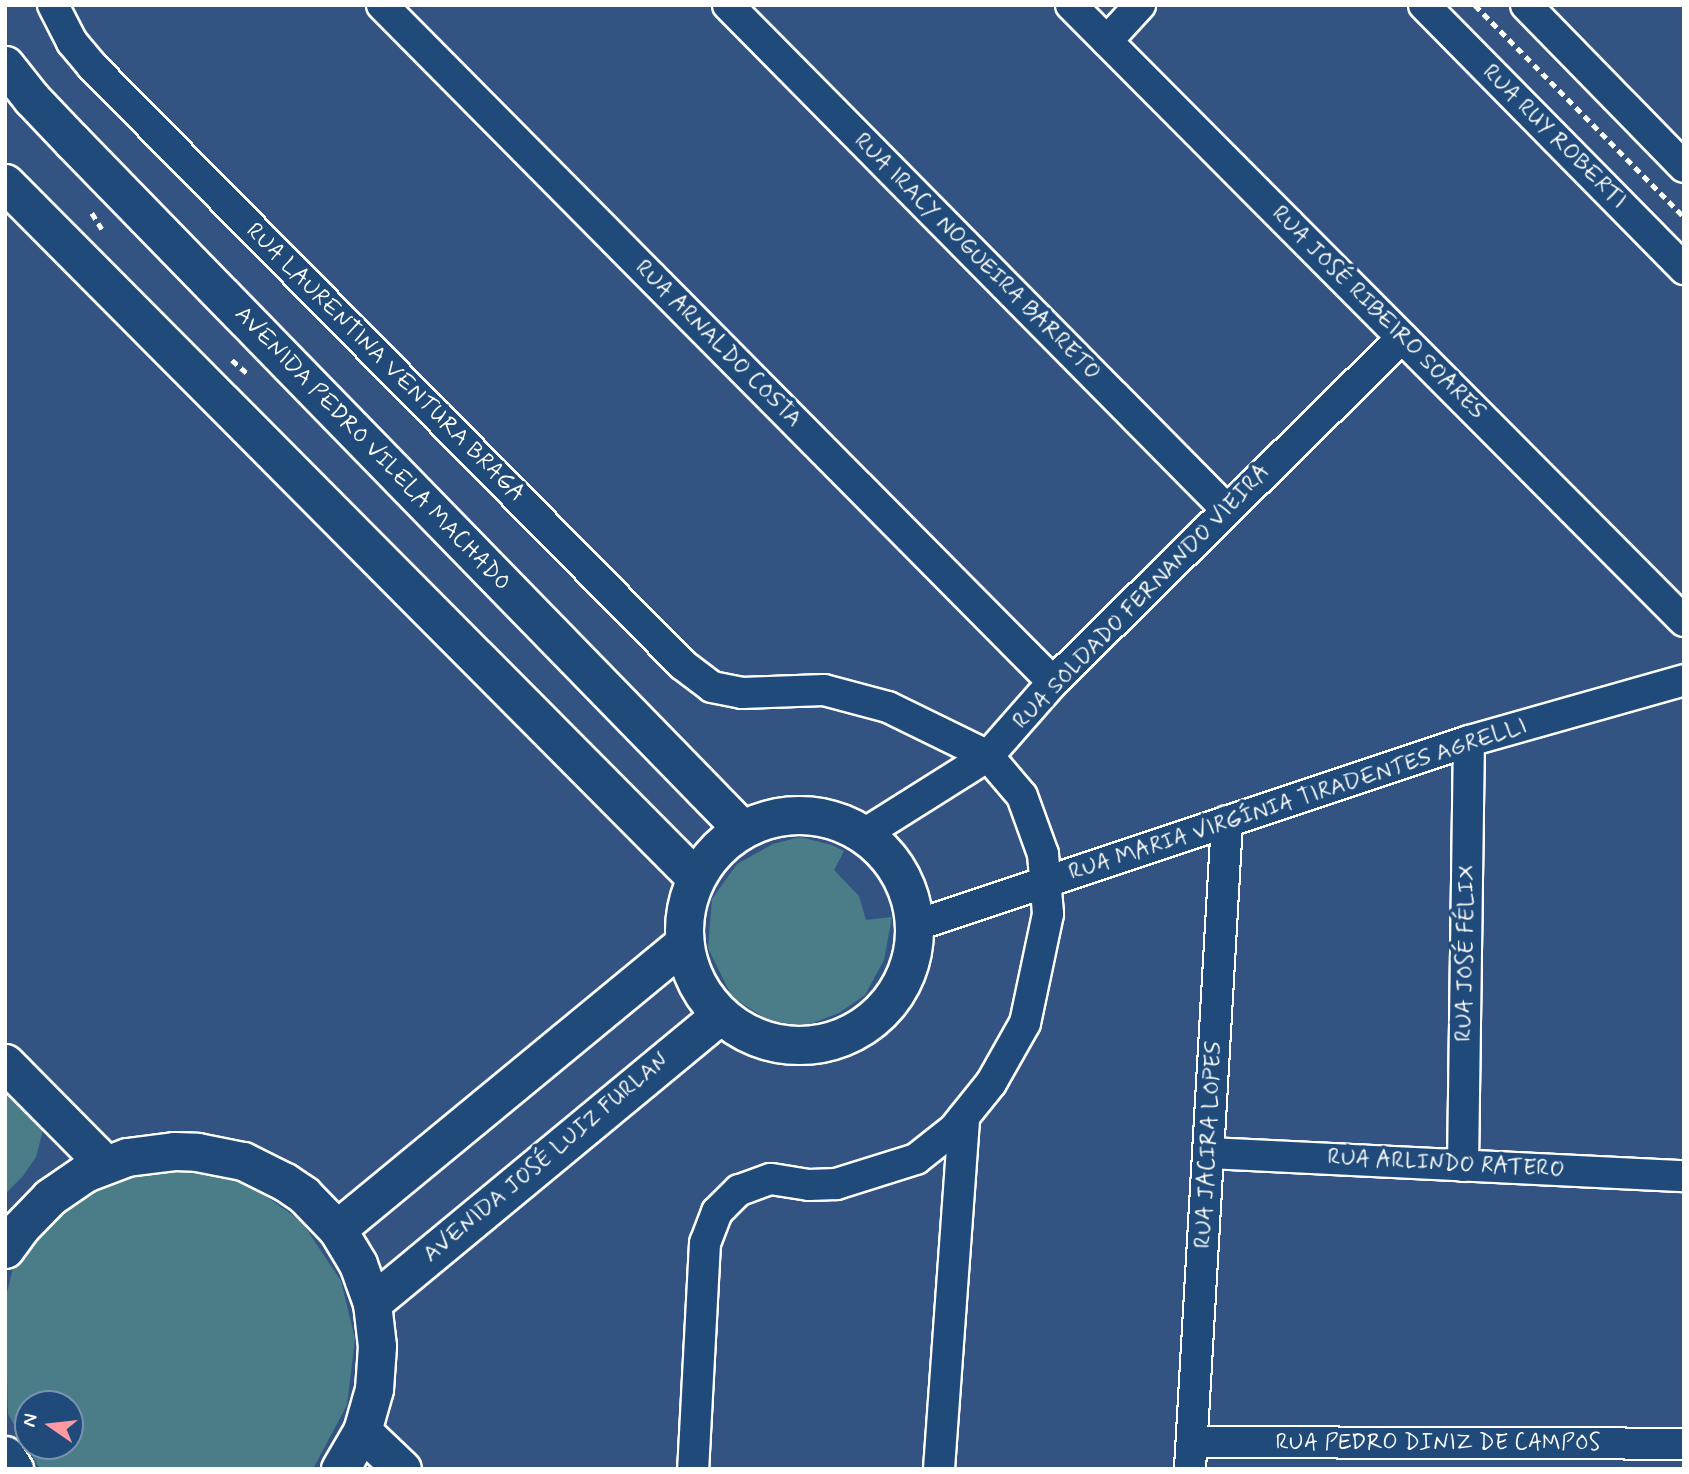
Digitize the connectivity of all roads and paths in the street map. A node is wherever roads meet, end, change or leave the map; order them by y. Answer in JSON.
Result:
{"nodes":[{"id":1,"x":53,"y":5,"type":"edge"},
{"id":2,"x":382,"y":5,"type":"edge"},
{"id":3,"x":729,"y":5,"type":"edge"},
{"id":4,"x":1071,"y":5,"type":"edge"},
{"id":5,"x":1140,"y":5,"type":"edge"},
{"id":6,"x":1424,"y":5,"type":"edge"},
{"id":7,"x":1475,"y":5,"type":"edge"},
{"id":8,"x":1526,"y":5,"type":"edge"},
{"id":9,"x":1107,"y":41,"type":"junction"},
{"id":10,"x":5,"y":65,"type":"edge"},
{"id":11,"x":1684,"y":167,"type":"edge"},
{"id":12,"x":5,"y":183,"type":"edge"},
{"id":13,"x":1684,"y":217,"type":"edge"},
{"id":14,"x":1684,"y":269,"type":"edge"},
{"id":15,"x":1402,"y":338,"type":"junction"},
{"id":16,"x":1226,"y":509,"type":"junction"},
{"id":17,"x":1684,"y":621,"type":"edge"},
{"id":18,"x":1684,"y":680,"type":"edge"},
{"id":19,"x":1053,"y":682,"type":"junction"},
{"id":20,"x":1469,"y":741,"type":"junction"},
{"id":21,"x":988,"y":756,"type":"junction"},
{"id":22,"x":1227,"y":821,"type":"junction"},
{"id":23,"x":742,"y":829,"type":"junction"},
{"id":24,"x":864,"y":835,"type":"junction"},
{"id":25,"x":696,"y":877,"type":"junction"},
{"id":26,"x":1046,"y":881,"type":"junction"},
{"id":27,"x":914,"y":926,"type":"junction"},
{"id":28,"x":684,"y":943,"type":"junction"},
{"id":29,"x":720,"y":1015,"type":"junction"},
{"id":30,"x":5,"y":1063,"type":"edge"},
{"id":31,"x":964,"y":1116,"type":"junction"},
{"id":32,"x":1209,"y":1153,"type":"junction"},
{"id":33,"x":105,"y":1164,"type":"junction"},
{"id":34,"x":1463,"y":1166,"type":"junction"},
{"id":35,"x":1684,"y":1176,"type":"edge"},
{"id":36,"x":337,"y":1229,"type":"junction"},
{"id":37,"x":5,"y":1249,"type":"edge"},
{"id":38,"x":372,"y":1303,"type":"junction"},
{"id":39,"x":362,"y":1430,"type":"junction"},
{"id":40,"x":1684,"y":1445,"type":"edge"},
{"id":41,"x":5,"y":1455,"type":"edge"},
{"id":42,"x":1191,"y":1455,"type":"edge"},
{"id":43,"x":14,"y":1469,"type":"edge"},
{"id":44,"x":340,"y":1469,"type":"edge"},
{"id":45,"x":402,"y":1469,"type":"edge"},
{"id":46,"x":693,"y":1469,"type":"edge"},
{"id":47,"x":939,"y":1469,"type":"edge"},
{"id":48,"x":1683,"y":1469,"type":"edge"}],
"edges":[{"from":1,"to":21,"type":"street","name":"RUA LAURENTINA VENTURA BRAGA"},
{"from":2,"to":19,"type":"street","name":"RUA ARNALDO COSTA"},
{"from":3,"to":16,"type":"street","name":"RUA IRACY NOGUEIRA BARRETO"},
{"from":4,"to":9,"type":"street","name":"RUA JOSÉ RIBEIRO SOARES"},
{"from":5,"to":9,"type":"street"},
{"from":6,"to":14,"type":"street","name":"RUA RUY ROBERTI"},
{"from":7,"to":13,"type":"path"},
{"from":8,"to":11,"type":"street"},
{"from":9,"to":15,"type":"street","name":"RUA JOSÉ RIBEIRO SOARES"},
{"from":10,"to":23,"type":"street","name":"AVENIDA PEDRO VILELA MACHADO"},
{"from":12,"to":25,"type":"street"},
{"from":15,"to":16,"type":"street","name":"RUA SOLDADO FERNANDO VIEIRA"},
{"from":15,"to":17,"type":"street","name":"RUA JOSÉ RIBEIRO SOARES"},
{"from":16,"to":19,"type":"street","name":"RUA SOLDADO FERNANDO VIEIRA"},
{"from":18,"to":20,"type":"street","name":"RUA MARIA VIRGÍNIA TIRADENTES AGRELLI"},
{"from":19,"to":21,"type":"street","name":"RUA SOLDADO FERNANDO VIEIRA"},
{"from":20,"to":22,"type":"street","name":"RUA MARIA VIRGÍNIA TIRADENTES AGRELLI"},
{"from":20,"to":34,"type":"street","name":"RUA JOSÉ FÉLIX"},
{"from":21,"to":24,"type":"street","name":"RUA SOLDADO FERNANDO VIEIRA"},
{"from":21,"to":26,"type":"street"},
{"from":22,"to":26,"type":"street","name":"RUA MARIA VIRGÍNIA TIRADENTES AGRELLI"},
{"from":22,"to":32,"type":"street","name":"RUA JACIRA LOPES"},
{"from":23,"to":24,"type":"street"},
{"from":23,"to":25,"type":"street"},
{"from":24,"to":27,"type":"street"},
{"from":25,"to":28,"type":"street"},
{"from":26,"to":27,"type":"street","name":"RUA MARIA VIRGÍNIA TIRADENTES AGRELLI"},
{"from":26,"to":31,"type":"street"},
{"from":27,"to":29,"type":"street"},
{"from":28,"to":29,"type":"street"},
{"from":28,"to":36,"type":"street"},
{"from":29,"to":38,"type":"street","name":"AVENIDA JOSÉ LUIZ FURLAN"},
{"from":30,"to":33,"type":"street"},
{"from":31,"to":46,"type":"street"},
{"from":31,"to":47,"type":"street"},
{"from":32,"to":34,"type":"street","name":"RUA ARLINDO RATERO"},
{"from":32,"to":42,"type":"street","name":"RUA JACIRA LOPES"},
{"from":33,"to":36,"type":"street"},
{"from":33,"to":37,"type":"street"},
{"from":34,"to":35,"type":"street","name":"RUA ARLINDO RATERO"},
{"from":36,"to":38,"type":"street"},
{"from":38,"to":39,"type":"street"},
{"from":39,"to":44,"type":"street"},
{"from":39,"to":45,"type":"street"},
{"from":40,"to":42,"type":"street","name":"RUA PEDRO DINIZ DE CAMPOS"},
{"from":40,"to":48,"type":"street"},
{"from":41,"to":43,"type":"street"}]}
